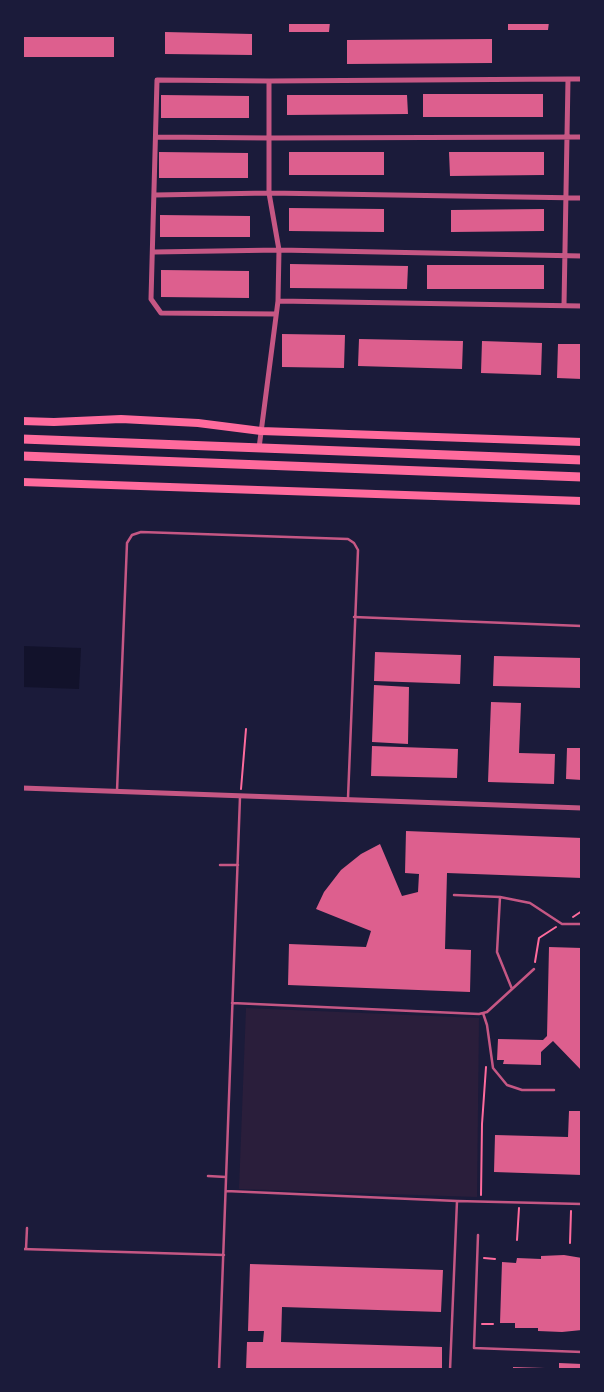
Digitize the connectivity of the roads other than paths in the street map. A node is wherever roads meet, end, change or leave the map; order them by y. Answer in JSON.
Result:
{"nodes":[{"id":1,"x":568,"y":79,"type":"junction"},
{"id":2,"x":582,"y":79,"type":"edge"},
{"id":3,"x":270,"y":81,"type":"junction"},
{"id":4,"x":156,"y":137,"type":"junction"},
{"id":5,"x":567,"y":137,"type":"junction"},
{"id":6,"x":582,"y":137,"type":"edge"},
{"id":7,"x":269,"y":138,"type":"junction"},
{"id":8,"x":269,"y":193,"type":"junction"},
{"id":9,"x":155,"y":195,"type":"junction"},
{"id":10,"x":566,"y":198,"type":"junction"},
{"id":11,"x":582,"y":198,"type":"edge"},
{"id":12,"x":279,"y":250,"type":"junction"},
{"id":13,"x":154,"y":252,"type":"junction"},
{"id":14,"x":564,"y":255,"type":"junction"},
{"id":15,"x":582,"y":256,"type":"edge"},
{"id":16,"x":278,"y":301,"type":"junction"},
{"id":17,"x":564,"y":305,"type":"junction"},
{"id":18,"x":582,"y":306,"type":"edge"},
{"id":19,"x":276,"y":314,"type":"junction"},
{"id":20,"x":22,"y":421,"type":"edge"},
{"id":21,"x":261,"y":431,"type":"junction"},
{"id":22,"x":22,"y":439,"type":"edge"},
{"id":23,"x":582,"y":442,"type":"edge"},
{"id":24,"x":259,"y":448,"type":"junction"},
{"id":25,"x":22,"y":456,"type":"edge"},
{"id":26,"x":582,"y":460,"type":"edge"},
{"id":27,"x":582,"y":477,"type":"edge"},
{"id":28,"x":22,"y":482,"type":"edge"},
{"id":29,"x":582,"y":501,"type":"edge"},
{"id":30,"x":354,"y":617,"type":"junction"},
{"id":31,"x":582,"y":626,"type":"edge"},
{"id":32,"x":22,"y":788,"type":"edge"},
{"id":33,"x":117,"y":791,"type":"junction"},
{"id":34,"x":240,"y":795,"type":"junction"},
{"id":35,"x":348,"y":799,"type":"junction"},
{"id":36,"x":582,"y":808,"type":"edge"},
{"id":37,"x":220,"y":865,"type":"dead end"},
{"id":38,"x":238,"y":865,"type":"junction"},
{"id":39,"x":454,"y":895,"type":"dead end"},
{"id":40,"x":500,"y":897,"type":"junction"},
{"id":41,"x":582,"y":924,"type":"edge"},
{"id":42,"x":534,"y":969,"type":"road end"},
{"id":43,"x":512,"y":989,"type":"junction"},
{"id":44,"x":232,"y":1003,"type":"junction"},
{"id":45,"x":483,"y":1013,"type":"junction"},
{"id":46,"x":554,"y":1090,"type":"dead end"},
{"id":47,"x":208,"y":1176,"type":"dead end"},
{"id":48,"x":226,"y":1177,"type":"junction"},
{"id":49,"x":225,"y":1191,"type":"junction"},
{"id":50,"x":457,"y":1201,"type":"junction"},
{"id":51,"x":582,"y":1204,"type":"edge"},
{"id":52,"x":27,"y":1228,"type":"dead end"},
{"id":53,"x":478,"y":1235,"type":"dead end"},
{"id":54,"x":24,"y":1249,"type":"edge"},
{"id":55,"x":224,"y":1255,"type":"junction"},
{"id":56,"x":582,"y":1352,"type":"edge"},
{"id":57,"x":219,"y":1370,"type":"edge"},
{"id":58,"x":450,"y":1370,"type":"edge"}],
"edges":[{"from":1,"to":2,"type":"street"},
{"from":1,"to":3,"type":"street"},
{"from":1,"to":5,"type":"street"},
{"from":3,"to":4,"type":"street"},
{"from":3,"to":7,"type":"street"},
{"from":4,"to":7,"type":"street"},
{"from":4,"to":9,"type":"street"},
{"from":5,"to":6,"type":"street"},
{"from":5,"to":7,"type":"street"},
{"from":5,"to":10,"type":"street"},
{"from":7,"to":8,"type":"street"},
{"from":8,"to":9,"type":"street"},
{"from":8,"to":10,"type":"street"},
{"from":8,"to":12,"type":"street"},
{"from":9,"to":13,"type":"street"},
{"from":10,"to":11,"type":"street"},
{"from":10,"to":14,"type":"street"},
{"from":12,"to":13,"type":"street"},
{"from":12,"to":14,"type":"street"},
{"from":12,"to":16,"type":"street"},
{"from":13,"to":19,"type":"street"},
{"from":14,"to":15,"type":"street"},
{"from":14,"to":17,"type":"street"},
{"from":16,"to":17,"type":"street"},
{"from":16,"to":19,"type":"street"},
{"from":17,"to":18,"type":"street"},
{"from":19,"to":21,"type":"street"},
{"from":20,"to":21,"type":"main road"},
{"from":21,"to":23,"type":"main road"},
{"from":21,"to":24,"type":"street"},
{"from":22,"to":24,"type":"main road"},
{"from":24,"to":26,"type":"main road"},
{"from":25,"to":27,"type":"main road"},
{"from":28,"to":29,"type":"main road"},
{"from":30,"to":31,"type":"lane"},
{"from":30,"to":33,"type":"lane"},
{"from":30,"to":35,"type":"lane"},
{"from":32,"to":33,"type":"street"},
{"from":33,"to":34,"type":"street"},
{"from":34,"to":35,"type":"street"},
{"from":34,"to":38,"type":"lane"},
{"from":35,"to":36,"type":"street"},
{"from":37,"to":38,"type":"lane"},
{"from":38,"to":44,"type":"lane"},
{"from":39,"to":40,"type":"lane"},
{"from":40,"to":41,"type":"lane"},
{"from":40,"to":43,"type":"lane"},
{"from":42,"to":43,"type":"lane"},
{"from":43,"to":45,"type":"lane"},
{"from":44,"to":45,"type":"lane"},
{"from":44,"to":48,"type":"lane"},
{"from":45,"to":46,"type":"lane"},
{"from":47,"to":48,"type":"lane"},
{"from":48,"to":49,"type":"lane"},
{"from":49,"to":50,"type":"lane"},
{"from":49,"to":55,"type":"lane"},
{"from":50,"to":51,"type":"lane"},
{"from":50,"to":58,"type":"lane"},
{"from":52,"to":54,"type":"lane"},
{"from":53,"to":56,"type":"lane"},
{"from":54,"to":55,"type":"lane"},
{"from":55,"to":57,"type":"lane"}]}
